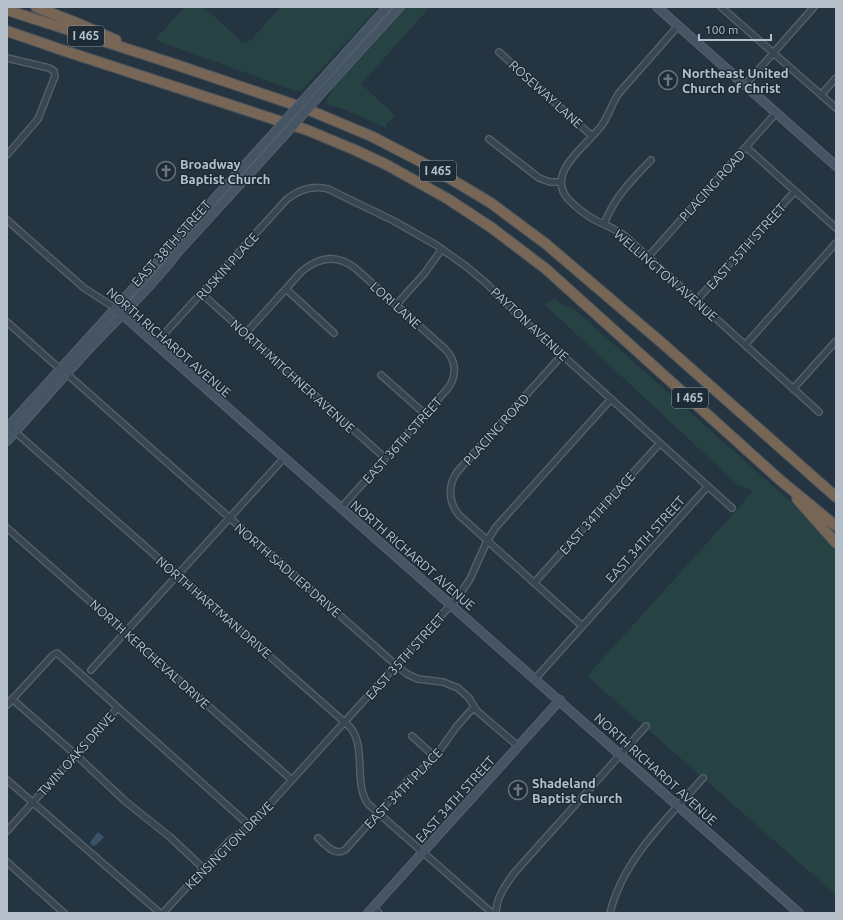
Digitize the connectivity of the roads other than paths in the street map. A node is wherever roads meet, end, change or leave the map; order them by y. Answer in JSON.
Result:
{"nodes":[{"id":1,"x":36,"y":7,"type":"edge"},
{"id":2,"x":387,"y":7,"type":"edge"},
{"id":3,"x":400,"y":7,"type":"edge"},
{"id":4,"x":657,"y":7,"type":"edge"},
{"id":5,"x":814,"y":7,"type":"edge"},
{"id":6,"x":725,"y":8,"type":"edge"},
{"id":7,"x":7,"y":10,"type":"edge"},
{"id":8,"x":678,"y":26,"type":"junction"},
{"id":9,"x":7,"y":30,"type":"edge"},
{"id":10,"x":7,"y":36,"type":"edge"},
{"id":11,"x":65,"y":51,"type":"junction"},
{"id":12,"x":499,"y":52,"type":"dead end"},
{"id":13,"x":773,"y":53,"type":"junction"},
{"id":14,"x":7,"y":58,"type":"edge"},
{"id":15,"x":165,"y":62,"type":"junction"},
{"id":16,"x":836,"y":78,"type":"edge"},
{"id":17,"x":745,"y":85,"type":"junction"},
{"id":18,"x":821,"y":95,"type":"junction"},
{"id":19,"x":836,"y":108,"type":"edge"},
{"id":20,"x":776,"y":113,"type":"junction"},
{"id":21,"x":592,"y":136,"type":"junction"},
{"id":22,"x":489,"y":139,"type":"dead end"},
{"id":23,"x":746,"y":147,"type":"junction"},
{"id":24,"x":7,"y":155,"type":"edge"},
{"id":25,"x":651,"y":160,"type":"dead end"},
{"id":26,"x":836,"y":166,"type":"edge"},
{"id":27,"x":561,"y":182,"type":"junction"},
{"id":28,"x":300,"y":190,"type":"joint"},
{"id":29,"x":795,"y":191,"type":"junction"},
{"id":30,"x":7,"y":220,"type":"edge"},
{"id":31,"x":604,"y":224,"type":"junction"},
{"id":32,"x":836,"y":228,"type":"edge"},
{"id":33,"x":836,"y":243,"type":"edge"},
{"id":34,"x":442,"y":249,"type":"junction"},
{"id":35,"x":648,"y":257,"type":"junction"},
{"id":36,"x":286,"y":289,"type":"junction"},
{"id":37,"x":202,"y":294,"type":"junction"},
{"id":38,"x":696,"y":301,"type":"junction"},
{"id":39,"x":396,"y":305,"type":"junction"},
{"id":40,"x":115,"y":308,"type":"junction"},
{"id":41,"x":123,"y":315,"type":"junction"},
{"id":42,"x":7,"y":322,"type":"edge"},
{"id":43,"x":246,"y":333,"type":"junction"},
{"id":44,"x":334,"y":333,"type":"dead end"},
{"id":45,"x":836,"y":341,"type":"edge"},
{"id":46,"x":156,"y":344,"type":"junction"},
{"id":47,"x":745,"y":345,"type":"junction"},
{"id":48,"x":562,"y":355,"type":"junction"},
{"id":49,"x":454,"y":368,"type":"joint"},
{"id":50,"x":60,"y":369,"type":"junction"},
{"id":51,"x":67,"y":374,"type":"junction"},
{"id":52,"x":381,"y":375,"type":"dead end"},
{"id":53,"x":793,"y":388,"type":"junction"},
{"id":54,"x":611,"y":399,"type":"junction"},
{"id":55,"x":819,"y":412,"type":"dead end"},
{"id":56,"x":425,"y":414,"type":"junction"},
{"id":57,"x":7,"y":426,"type":"edge"},
{"id":58,"x":15,"y":432,"type":"junction"},
{"id":59,"x":7,"y":441,"type":"edge"},
{"id":60,"x":660,"y":443,"type":"junction"},
{"id":61,"x":284,"y":458,"type":"junction"},
{"id":62,"x":385,"y":458,"type":"junction"},
{"id":63,"x":780,"y":480,"type":"junction"},
{"id":64,"x":708,"y":486,"type":"junction"},
{"id":65,"x":836,"y":498,"type":"edge"},
{"id":66,"x":341,"y":508,"type":"junction"},
{"id":67,"x":732,"y":508,"type":"dead end"},
{"id":68,"x":230,"y":518,"type":"junction"},
{"id":69,"x":836,"y":526,"type":"edge"},
{"id":70,"x":7,"y":528,"type":"edge"},
{"id":71,"x":487,"y":541,"type":"junction"},
{"id":72,"x":836,"y":543,"type":"edge"},
{"id":73,"x":178,"y":575,"type":"junction"},
{"id":74,"x":534,"y":582,"type":"junction"},
{"id":75,"x":451,"y":604,"type":"junction"},
{"id":76,"x":582,"y":626,"type":"junction"},
{"id":77,"x":125,"y":632,"type":"junction"},
{"id":78,"x":396,"y":665,"type":"junction"},
{"id":79,"x":91,"y":670,"type":"dead end"},
{"id":80,"x":535,"y":679,"type":"junction"},
{"id":81,"x":12,"y":699,"type":"junction"},
{"id":82,"x":560,"y":700,"type":"junction"},
{"id":83,"x":7,"y":705,"type":"edge"},
{"id":84,"x":116,"y":706,"type":"junction"},
{"id":85,"x":474,"y":707,"type":"junction"},
{"id":86,"x":344,"y":722,"type":"junction"},
{"id":87,"x":646,"y":726,"type":"dead end"},
{"id":88,"x":412,"y":736,"type":"dead end"},
{"id":89,"x":518,"y":746,"type":"junction"},
{"id":90,"x":621,"y":754,"type":"junction"},
{"id":91,"x":76,"y":755,"type":"junction"},
{"id":92,"x":435,"y":757,"type":"junction"},
{"id":93,"x":703,"y":778,"type":"dead end"},
{"id":94,"x":7,"y":780,"type":"edge"},
{"id":95,"x":292,"y":780,"type":"junction"},
{"id":96,"x":279,"y":795,"type":"joint"},
{"id":97,"x":32,"y":803,"type":"junction"},
{"id":98,"x":679,"y":806,"type":"junction"},
{"id":99,"x":378,"y":814,"type":"junction"},
{"id":100,"x":250,"y":826,"type":"junction"},
{"id":101,"x":7,"y":831,"type":"edge"},
{"id":102,"x":318,"y":838,"type":"dead end"},
{"id":103,"x":423,"y":853,"type":"junction"},
{"id":104,"x":7,"y":862,"type":"edge"},
{"id":105,"x":203,"y":868,"type":"junction"},
{"id":106,"x":374,"y":911,"type":"edge"},
{"id":107,"x":64,"y":913,"type":"edge"},
{"id":108,"x":161,"y":913,"type":"edge"},
{"id":109,"x":492,"y":913,"type":"edge"},
{"id":110,"x":496,"y":913,"type":"edge"},
{"id":111,"x":610,"y":913,"type":"edge"},
{"id":112,"x":799,"y":913,"type":"edge"}],
"edges":[{"from":1,"to":15,"type":"highway"},
{"from":2,"to":40,"type":"main road","name":"EAST 38TH STREET","bridge":true},
{"from":3,"to":41,"type":"main road","name":"EAST 38TH STREET","bridge":true},
{"from":4,"to":8,"type":"main road"},
{"from":5,"to":13,"type":"street"},
{"from":6,"to":13,"type":"street"},
{"from":7,"to":15,"type":"highway","number":"I 465"},
{"from":8,"to":17,"type":"main road"},
{"from":8,"to":21,"type":"street"},
{"from":9,"to":11,"type":"highway","number":"I 465"},
{"from":10,"to":11,"type":"highway"},
{"from":11,"to":63,"type":"highway","number":"I 465"},
{"from":12,"to":21,"type":"street","name":"ROSEWAY LANE"},
{"from":13,"to":17,"type":"street"},
{"from":13,"to":18,"type":"street"},
{"from":14,"to":24,"type":"street"},
{"from":15,"to":65,"type":"highway","number":"I 465"},
{"from":16,"to":18,"type":"street"},
{"from":17,"to":20,"type":"main road"},
{"from":18,"to":19,"type":"street"},
{"from":20,"to":23,"type":"street","name":"PLACING ROAD"},
{"from":20,"to":26,"type":"main road"},
{"from":21,"to":27,"type":"street"},
{"from":22,"to":27,"type":"street"},
{"from":23,"to":29,"type":"street"},
{"from":23,"to":35,"type":"street","name":"PLACING ROAD"},
{"from":25,"to":31,"type":"street"},
{"from":27,"to":31,"type":"street","name":"WELLINGTON AVENUE"},
{"from":28,"to":34,"type":"street","name":"PAYTON AVENUE"},
{"from":28,"to":37,"type":"street","name":"RUSKIN PLACE"},
{"from":29,"to":32,"type":"street"},
{"from":29,"to":38,"type":"street","name":"EAST 35TH STREET"},
{"from":30,"to":40,"type":"street","name":"NORTH RICHARDT AVENUE"},
{"from":31,"to":35,"type":"street","name":"WELLINGTON AVENUE"},
{"from":33,"to":47,"type":"street"},
{"from":34,"to":39,"type":"street"},
{"from":34,"to":48,"type":"street","name":"PAYTON AVENUE"},
{"from":35,"to":38,"type":"street","name":"WELLINGTON AVENUE"},
{"from":36,"to":39,"type":"street","name":"LORI LANE"},
{"from":36,"to":43,"type":"street"},
{"from":36,"to":44,"type":"street"},
{"from":37,"to":43,"type":"street","name":"NORTH MITCHNER AVENUE"},
{"from":37,"to":46,"type":"street","name":"RUSKIN PLACE"},
{"from":38,"to":47,"type":"street","name":"WELLINGTON AVENUE"},
{"from":39,"to":49,"type":"street","name":"LORI LANE"},
{"from":40,"to":41,"type":"main road","name":"NORTH RICHARDT AVENUE"},
{"from":40,"to":50,"type":"main road","name":"EAST 38TH STREET"},
{"from":41,"to":46,"type":"main road","name":"NORTH RICHARDT AVENUE"},
{"from":41,"to":51,"type":"main road","name":"EAST 38TH STREET"},
{"from":42,"to":50,"type":"street"},
{"from":43,"to":62,"type":"street","name":"NORTH MITCHNER AVENUE"},
{"from":45,"to":53,"type":"street"},
{"from":46,"to":61,"type":"main road","name":"NORTH RICHARDT AVENUE"},
{"from":47,"to":53,"type":"street","name":"WELLINGTON AVENUE"},
{"from":48,"to":54,"type":"street","name":"PAYTON AVENUE"},
{"from":48,"to":71,"type":"street","name":"PLACING ROAD"},
{"from":49,"to":56,"type":"street","name":"EAST 36TH STREET"},
{"from":50,"to":57,"type":"main road","name":"EAST 38TH STREET"},
{"from":51,"to":58,"type":"main road","name":"EAST 38TH STREET"},
{"from":51,"to":68,"type":"street","name":"NORTH SADLIER DRIVE"},
{"from":52,"to":56,"type":"street"},
{"from":53,"to":55,"type":"street","name":"WELLINGTON AVENUE"},
{"from":54,"to":60,"type":"street","name":"PAYTON AVENUE"},
{"from":54,"to":71,"type":"street","name":"EAST 35TH STREET"},
{"from":56,"to":62,"type":"street","name":"EAST 36TH STREET"},
{"from":57,"to":58,"type":"street","name":"NORTH HARTMAN DRIVE"},
{"from":58,"to":59,"type":"main road","name":"EAST 38TH STREET"},
{"from":58,"to":73,"type":"street","name":"NORTH HARTMAN DRIVE"},
{"from":60,"to":64,"type":"street","name":"PAYTON AVENUE"},
{"from":60,"to":74,"type":"street","name":"EAST 34TH PLACE"},
{"from":61,"to":66,"type":"main road","name":"NORTH RICHARDT AVENUE"},
{"from":61,"to":68,"type":"street"},
{"from":62,"to":66,"type":"street","name":"EAST 36TH STREET"},
{"from":63,"to":69,"type":"highway","number":"I 465"},
{"from":63,"to":72,"type":"highway"},
{"from":64,"to":67,"type":"street","name":"PAYTON AVENUE"},
{"from":64,"to":76,"type":"street","name":"EAST 34TH STREET"},
{"from":66,"to":75,"type":"main road","name":"NORTH RICHARDT AVENUE"},
{"from":68,"to":73,"type":"street"},
{"from":68,"to":78,"type":"street","name":"NORTH SADLIER DRIVE"},
{"from":70,"to":77,"type":"street","name":"NORTH KERCHEVAL DRIVE"},
{"from":71,"to":74,"type":"street"},
{"from":71,"to":75,"type":"street","name":"EAST 35TH STREET"},
{"from":73,"to":77,"type":"street"},
{"from":73,"to":86,"type":"street","name":"NORTH HARTMAN DRIVE"},
{"from":74,"to":76,"type":"street"},
{"from":75,"to":78,"type":"street","name":"EAST 35TH STREET"},
{"from":75,"to":80,"type":"main road","name":"NORTH RICHARDT AVENUE"},
{"from":76,"to":80,"type":"street","name":"EAST 34TH STREET"},
{"from":77,"to":79,"type":"street"},
{"from":77,"to":95,"type":"street","name":"NORTH KERCHEVAL DRIVE"},
{"from":78,"to":85,"type":"street","name":"NORTH SADLIER DRIVE"},
{"from":78,"to":86,"type":"street","name":"EAST 35TH STREET"},
{"from":80,"to":82,"type":"main road","name":"NORTH RICHARDT AVENUE"},
{"from":81,"to":83,"type":"street"},
{"from":81,"to":84,"type":"street","name":"TWIN OAKS DRIVE"},
{"from":81,"to":91,"type":"street"},
{"from":82,"to":89,"type":"main road","name":"EAST 34TH STREET"},
{"from":82,"to":90,"type":"main road","name":"NORTH RICHARDT AVENUE"},
{"from":84,"to":91,"type":"street","name":"TWIN OAKS DRIVE"},
{"from":84,"to":100,"type":"street"},
{"from":85,"to":89,"type":"street","name":"NORTH SADLIER DRIVE"},
{"from":85,"to":92,"type":"street","name":"EAST 34TH PLACE"},
{"from":86,"to":95,"type":"street","name":"EAST 35TH STREET"},
{"from":86,"to":99,"type":"street","name":"NORTH HARTMAN DRIVE"},
{"from":87,"to":90,"type":"street"},
{"from":88,"to":92,"type":"street"},
{"from":89,"to":103,"type":"main road","name":"EAST 34TH STREET"},
{"from":90,"to":98,"type":"main road","name":"NORTH RICHARDT AVENUE"},
{"from":90,"to":110,"type":"street"},
{"from":91,"to":97,"type":"street","name":"TWIN OAKS DRIVE"},
{"from":91,"to":105,"type":"street"},
{"from":92,"to":99,"type":"street","name":"EAST 34TH PLACE"},
{"from":93,"to":98,"type":"street"},
{"from":94,"to":97,"type":"street"},
{"from":95,"to":96,"type":"street","name":"EAST 35TH STREET"},
{"from":96,"to":100,"type":"street","name":"KENSINGTON DRIVE"},
{"from":97,"to":101,"type":"street","name":"TWIN OAKS DRIVE"},
{"from":97,"to":108,"type":"street"},
{"from":98,"to":111,"type":"street"},
{"from":98,"to":112,"type":"main road","name":"NORTH RICHARDT AVENUE"},
{"from":99,"to":102,"type":"street","name":"EAST 34TH PLACE"},
{"from":99,"to":103,"type":"street","name":"NORTH HARTMAN DRIVE"},
{"from":100,"to":105,"type":"street","name":"KENSINGTON DRIVE"},
{"from":103,"to":106,"type":"main road","name":"EAST 34TH STREET"},
{"from":103,"to":109,"type":"street","name":"NORTH HARTMAN DRIVE"},
{"from":104,"to":107,"type":"street"},
{"from":105,"to":108,"type":"street","name":"KENSINGTON DRIVE"}]}
